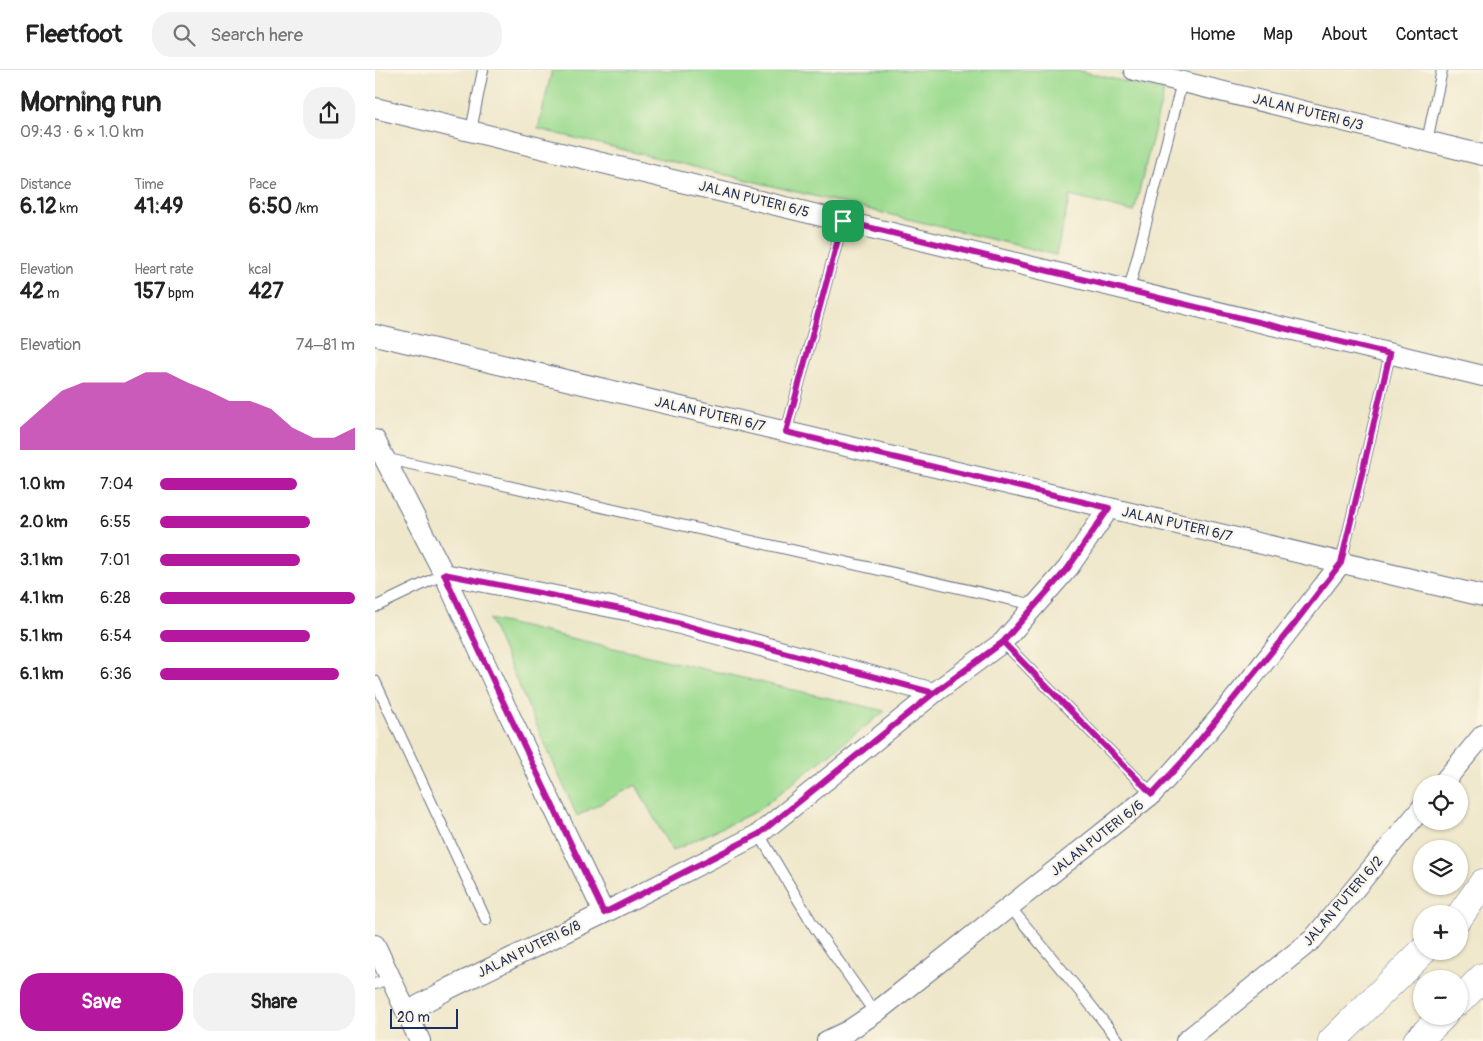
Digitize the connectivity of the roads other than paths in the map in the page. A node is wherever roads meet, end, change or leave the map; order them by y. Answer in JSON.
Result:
{"nodes":[{"id":1,"x":483,"y":70,"type":"edge"},
{"id":2,"x":1134,"y":70,"type":"edge"},
{"id":3,"x":1442,"y":70,"type":"edge"},
{"id":4,"x":1182,"y":82,"type":"junction"},
{"id":5,"x":375,"y":108,"type":"edge"},
{"id":6,"x":471,"y":131,"type":"junction"},
{"id":7,"x":1427,"y":141,"type":"junction"},
{"id":8,"x":1483,"y":155,"type":"edge"},
{"id":9,"x":843,"y":221,"type":"junction"},
{"id":10,"x":1129,"y":290,"type":"junction"},
{"id":11,"x":375,"y":335,"type":"edge"},
{"id":12,"x":1390,"y":354,"type":"junction"},
{"id":13,"x":1483,"y":376,"type":"edge"},
{"id":14,"x":786,"y":432,"type":"junction"},
{"id":15,"x":379,"y":449,"type":"edge"},
{"id":16,"x":1109,"y":508,"type":"junction"},
{"id":17,"x":1341,"y":563,"type":"junction"},
{"id":18,"x":444,"y":574,"type":"junction"},
{"id":19,"x":1483,"y":596,"type":"edge"},
{"id":20,"x":1035,"y":605,"type":"junction"},
{"id":21,"x":375,"y":607,"type":"edge"},
{"id":22,"x":1003,"y":642,"type":"junction"},
{"id":23,"x":375,"y":681,"type":"edge"},
{"id":24,"x":934,"y":693,"type":"junction"},
{"id":25,"x":1483,"y":735,"type":"edge"},
{"id":26,"x":1450,"y":775,"type":"edge"},
{"id":27,"x":1152,"y":794,"type":"junction"},
{"id":28,"x":1413,"y":819,"type":"edge"},
{"id":29,"x":759,"y":834,"type":"junction"},
{"id":30,"x":1483,"y":883,"type":"edge"},
{"id":31,"x":1483,"y":895,"type":"edge"},
{"id":32,"x":1467,"y":905,"type":"edge"},
{"id":33,"x":1010,"y":907,"type":"junction"},
{"id":34,"x":1468,"y":908,"type":"edge"},
{"id":35,"x":604,"y":913,"type":"junction"},
{"id":36,"x":486,"y":920,"type":"dead end"},
{"id":37,"x":375,"y":945,"type":"edge"},
{"id":38,"x":1414,"y":960,"type":"edge"},
{"id":39,"x":1483,"y":971,"type":"edge"},
{"id":40,"x":1483,"y":976,"type":"edge"},
{"id":41,"x":383,"y":981,"type":"edge"},
{"id":42,"x":1468,"y":989,"type":"edge"},
{"id":43,"x":1468,"y":991,"type":"edge"},
{"id":44,"x":407,"y":1012,"type":"junction"},
{"id":45,"x":875,"y":1013,"type":"junction"},
{"id":46,"x":1434,"y":1025,"type":"edge"},
{"id":47,"x":421,"y":1041,"type":"edge"},
{"id":48,"x":827,"y":1041,"type":"edge"},
{"id":49,"x":1119,"y":1041,"type":"edge"},
{"id":50,"x":1186,"y":1041,"type":"edge"},
{"id":51,"x":1331,"y":1041,"type":"edge"},
{"id":52,"x":1417,"y":1041,"type":"edge"}],
"edges":[{"from":1,"to":6,"type":"lane"},
{"from":2,"to":4,"type":"street","name":"JALAN PUTERI 6/3"},
{"from":3,"to":7,"type":"lane"},
{"from":4,"to":7,"type":"street","name":"JALAN PUTERI 6/3"},
{"from":4,"to":10,"type":"lane"},
{"from":5,"to":6,"type":"street","name":"JALAN PUTERI 6/5"},
{"from":6,"to":9,"type":"street","name":"JALAN PUTERI 6/5"},
{"from":7,"to":8,"type":"street","name":"JALAN PUTERI 6/3"},
{"from":9,"to":10,"type":"street","name":"JALAN PUTERI 6/5"},
{"from":9,"to":14,"type":"lane"},
{"from":10,"to":12,"type":"street","name":"JALAN PUTERI 6/5"},
{"from":11,"to":14,"type":"street","name":"JALAN PUTERI 6/7"},
{"from":12,"to":13,"type":"street","name":"JALAN PUTERI 6/5"},
{"from":12,"to":17,"type":"lane"},
{"from":14,"to":16,"type":"street","name":"JALAN PUTERI 6/7"},
{"from":15,"to":18,"type":"street"},
{"from":15,"to":20,"type":"lane"},
{"from":16,"to":17,"type":"street","name":"JALAN PUTERI 6/7"},
{"from":16,"to":20,"type":"street","name":"JALAN PUTERI 6/8"},
{"from":17,"to":19,"type":"street","name":"JALAN PUTERI 6/7"},
{"from":17,"to":27,"type":"street","name":"JALAN PUTERI 6/6"},
{"from":18,"to":21,"type":"lane"},
{"from":18,"to":24,"type":"street"},
{"from":18,"to":35,"type":"street"},
{"from":20,"to":22,"type":"street","name":"JALAN PUTERI 6/8"},
{"from":22,"to":24,"type":"street","name":"JALAN PUTERI 6/8"},
{"from":22,"to":27,"type":"lane"},
{"from":23,"to":36,"type":"lane"},
{"from":24,"to":29,"type":"street","name":"JALAN PUTERI 6/8"},
{"from":25,"to":26,"type":"street"},
{"from":27,"to":33,"type":"street","name":"JALAN PUTERI 6/6"},
{"from":28,"to":50,"type":"street","name":"JALAN PUTERI 6/2"},
{"from":29,"to":35,"type":"street","name":"JALAN PUTERI 6/8"},
{"from":29,"to":45,"type":"lane"},
{"from":30,"to":32,"type":"main road"},
{"from":31,"to":34,"type":"main road"},
{"from":33,"to":45,"type":"street","name":"JALAN PUTERI 6/6"},
{"from":33,"to":49,"type":"lane"},
{"from":35,"to":44,"type":"street","name":"JALAN PUTERI 6/8"},
{"from":37,"to":41,"type":"street"},
{"from":38,"to":51,"type":"main road"},
{"from":39,"to":42,"type":"main road"},
{"from":40,"to":43,"type":"main road"},
{"from":41,"to":44,"type":"street"},
{"from":44,"to":47,"type":"street"},
{"from":45,"to":48,"type":"street","name":"JALAN PUTERI 6/6"},
{"from":46,"to":52,"type":"main road"}]}
